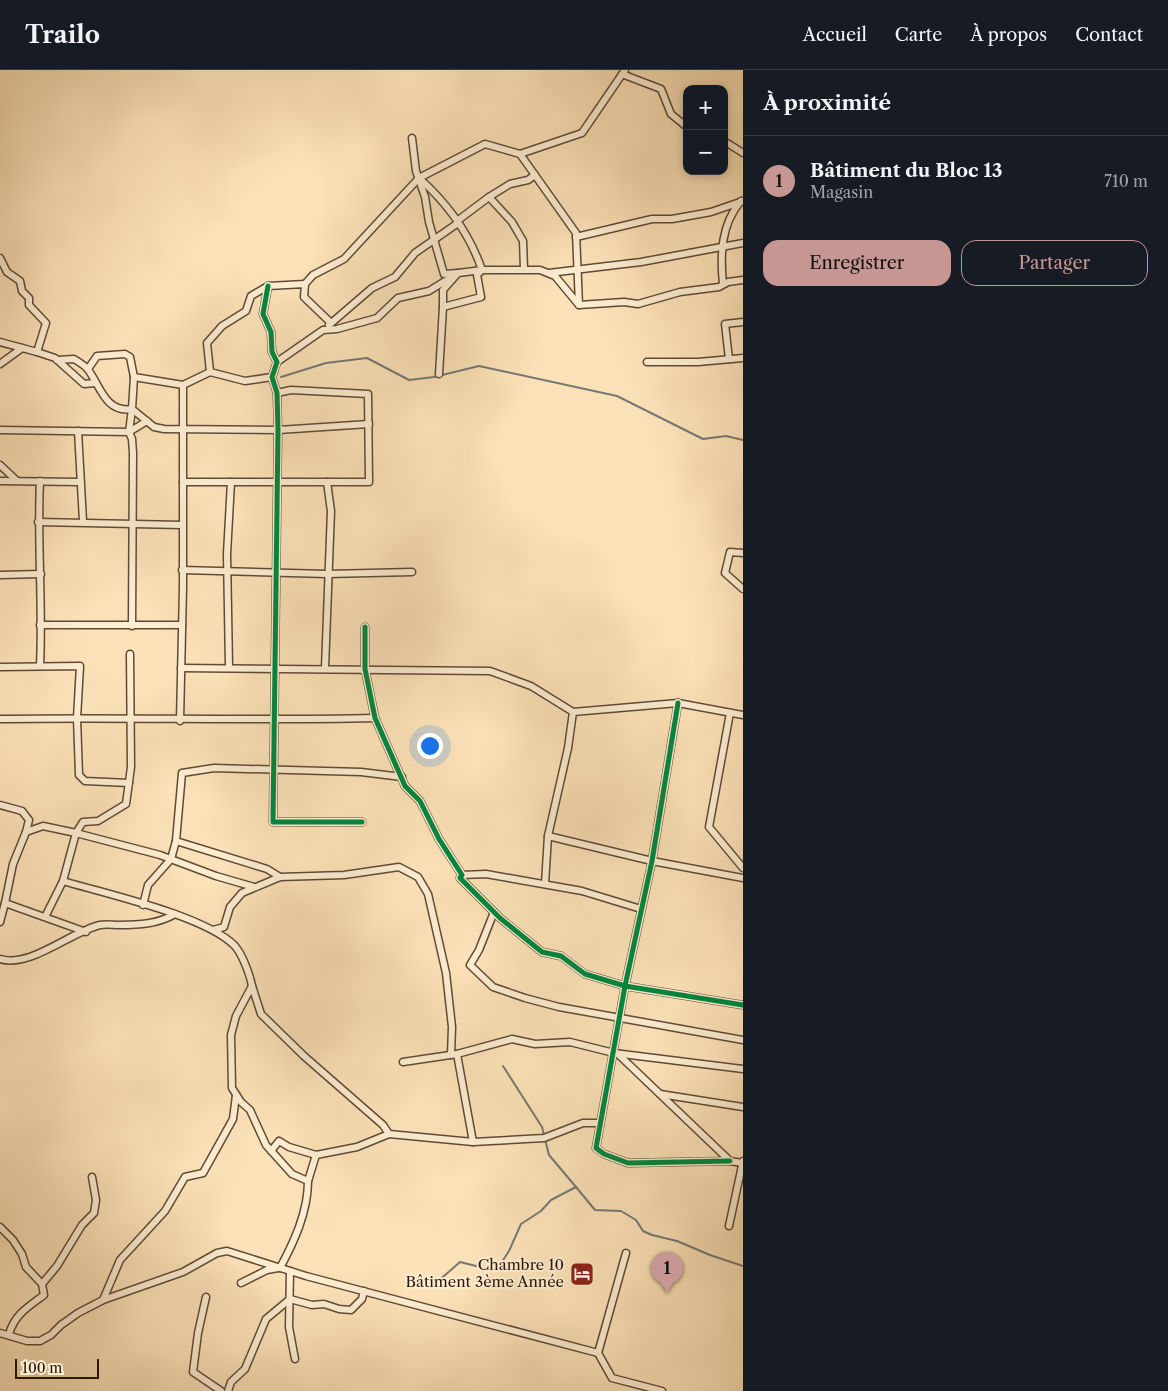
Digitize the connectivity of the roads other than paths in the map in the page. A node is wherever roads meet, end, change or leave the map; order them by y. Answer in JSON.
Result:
{"nodes":[{"id":1,"x":624,"y":72,"type":"edge"},
{"id":2,"x":683,"y":124,"type":"edge"},
{"id":3,"x":412,"y":138,"type":"dead end"},
{"id":4,"x":728,"y":144,"type":"edge"},
{"id":5,"x":743,"y":153,"type":"edge"},
{"id":6,"x":520,"y":154,"type":"junction"},
{"id":7,"x":534,"y":175,"type":"junction"},
{"id":8,"x":419,"y":178,"type":"junction"},
{"id":9,"x":490,"y":197,"type":"junction"},
{"id":10,"x":742,"y":201,"type":"edge"},
{"id":11,"x":458,"y":222,"type":"junction"},
{"id":12,"x":576,"y":238,"type":"junction"},
{"id":13,"x":434,"y":241,"type":"junction"},
{"id":14,"x":743,"y":243,"type":"edge"},
{"id":15,"x":723,"y":245,"type":"junction"},
{"id":16,"x":0,"y":258,"type":"edge"},
{"id":17,"x":524,"y":268,"type":"junction"},
{"id":18,"x":579,"y":269,"type":"junction"},
{"id":19,"x":482,"y":270,"type":"junction"},
{"id":20,"x":458,"y":273,"type":"junction"},
{"id":21,"x":547,"y":273,"type":"junction"},
{"id":22,"x":743,"y":280,"type":"edge"},
{"id":23,"x":305,"y":284,"type":"junction"},
{"id":24,"x":723,"y":284,"type":"junction"},
{"id":25,"x":268,"y":286,"type":"junction"},
{"id":26,"x":579,"y":305,"type":"junction"},
{"id":27,"x":443,"y":308,"type":"junction"},
{"id":28,"x":743,"y":322,"type":"edge"},
{"id":29,"x":331,"y":323,"type":"junction"},
{"id":30,"x":322,"y":330,"type":"junction"},
{"id":31,"x":0,"y":342,"type":"edge"},
{"id":32,"x":22,"y":348,"type":"junction"},
{"id":33,"x":37,"y":352,"type":"junction"},
{"id":34,"x":743,"y":358,"type":"edge"},
{"id":35,"x":729,"y":359,"type":"junction"},
{"id":36,"x":58,"y":360,"type":"junction"},
{"id":37,"x":277,"y":362,"type":"junction"},
{"id":38,"x":647,"y":362,"type":"dead end"},
{"id":39,"x":0,"y":364,"type":"edge"},
{"id":40,"x":88,"y":369,"type":"junction"},
{"id":41,"x":210,"y":372,"type":"junction"},
{"id":42,"x":439,"y":374,"type":"dead end"},
{"id":43,"x":134,"y":377,"type":"junction"},
{"id":44,"x":272,"y":377,"type":"junction"},
{"id":45,"x":95,"y":383,"type":"junction"},
{"id":46,"x":182,"y":385,"type":"junction"},
{"id":47,"x":277,"y":393,"type":"junction"},
{"id":48,"x":132,"y":409,"type":"junction"},
{"id":49,"x":147,"y":421,"type":"junction"},
{"id":50,"x":369,"y":424,"type":"junction"},
{"id":51,"x":0,"y":430,"type":"edge"},
{"id":52,"x":278,"y":430,"type":"junction"},
{"id":53,"x":78,"y":431,"type":"junction"},
{"id":54,"x":183,"y":431,"type":"junction"},
{"id":55,"x":129,"y":432,"type":"junction"},
{"id":56,"x":0,"y":465,"type":"edge"},
{"id":57,"x":0,"y":481,"type":"edge"},
{"id":58,"x":17,"y":481,"type":"junction"},
{"id":59,"x":40,"y":481,"type":"junction"},
{"id":60,"x":80,"y":482,"type":"junction"},
{"id":61,"x":183,"y":482,"type":"junction"},
{"id":62,"x":231,"y":482,"type":"junction"},
{"id":63,"x":327,"y":482,"type":"junction"},
{"id":64,"x":277,"y":483,"type":"junction"},
{"id":65,"x":84,"y":521,"type":"junction"},
{"id":66,"x":38,"y":522,"type":"junction"},
{"id":67,"x":131,"y":525,"type":"junction"},
{"id":68,"x":182,"y":525,"type":"junction"},
{"id":69,"x":743,"y":553,"type":"edge"},
{"id":70,"x":182,"y":570,"type":"junction"},
{"id":71,"x":412,"y":572,"type":"dead end"},
{"id":72,"x":228,"y":573,"type":"junction"},
{"id":73,"x":41,"y":574,"type":"junction"},
{"id":74,"x":275,"y":574,"type":"junction"},
{"id":75,"x":328,"y":574,"type":"junction"},
{"id":76,"x":0,"y":575,"type":"edge"},
{"id":77,"x":743,"y":588,"type":"edge"},
{"id":78,"x":40,"y":625,"type":"junction"},
{"id":79,"x":182,"y":625,"type":"junction"},
{"id":80,"x":132,"y":626,"type":"junction"},
{"id":81,"x":365,"y":627,"type":"dead end"},
{"id":82,"x":130,"y":654,"type":"dead end"},
{"id":83,"x":40,"y":666,"type":"junction"},
{"id":84,"x":0,"y":667,"type":"edge"},
{"id":85,"x":229,"y":667,"type":"junction"},
{"id":86,"x":181,"y":668,"type":"junction"},
{"id":87,"x":274,"y":668,"type":"junction"},
{"id":88,"x":325,"y":668,"type":"junction"},
{"id":89,"x":365,"y":669,"type":"junction"},
{"id":90,"x":678,"y":703,"type":"junction"},
{"id":91,"x":573,"y":712,"type":"junction"},
{"id":92,"x":730,"y":713,"type":"junction"},
{"id":93,"x":743,"y":715,"type":"edge"},
{"id":94,"x":78,"y":718,"type":"junction"},
{"id":95,"x":376,"y":718,"type":"junction"},
{"id":96,"x":0,"y":719,"type":"edge"},
{"id":97,"x":129,"y":719,"type":"junction"},
{"id":98,"x":273,"y":720,"type":"junction"},
{"id":99,"x":180,"y":721,"type":"junction"},
{"id":100,"x":273,"y":770,"type":"junction"},
{"id":101,"x":402,"y":777,"type":"junction"},
{"id":102,"x":129,"y":783,"type":"junction"},
{"id":103,"x":0,"y":805,"type":"edge"},
{"id":104,"x":362,"y":822,"type":"dead end"},
{"id":105,"x":26,"y":832,"type":"junction"},
{"id":106,"x":76,"y":833,"type":"junction"},
{"id":107,"x":548,"y":836,"type":"junction"},
{"id":108,"x":176,"y":841,"type":"junction"},
{"id":109,"x":171,"y":859,"type":"junction"},
{"id":110,"x":652,"y":861,"type":"junction"},
{"id":111,"x":743,"y":868,"type":"edge"},
{"id":112,"x":462,"y":875,"type":"junction"},
{"id":113,"x":280,"y":877,"type":"junction"},
{"id":114,"x":743,"y":878,"type":"edge"},
{"id":115,"x":62,"y":881,"type":"junction"},
{"id":116,"x":545,"y":884,"type":"junction"},
{"id":117,"x":254,"y":887,"type":"junction"},
{"id":118,"x":5,"y":903,"type":"junction"},
{"id":119,"x":143,"y":905,"type":"junction"},
{"id":120,"x":641,"y":909,"type":"junction"},
{"id":121,"x":494,"y":912,"type":"junction"},
{"id":122,"x":175,"y":914,"type":"junction"},
{"id":123,"x":45,"y":917,"type":"junction"},
{"id":124,"x":0,"y":922,"type":"edge"},
{"id":125,"x":213,"y":930,"type":"junction"},
{"id":126,"x":86,"y":932,"type":"junction"},
{"id":127,"x":0,"y":959,"type":"edge"},
{"id":128,"x":252,"y":986,"type":"junction"},
{"id":129,"x":625,"y":986,"type":"junction"},
{"id":130,"x":743,"y":1005,"type":"edge"},
{"id":131,"x":620,"y":1018,"type":"junction"},
{"id":132,"x":743,"y":1040,"type":"edge"},
{"id":133,"x":614,"y":1053,"type":"junction"},
{"id":134,"x":454,"y":1054,"type":"junction"},
{"id":135,"x":403,"y":1062,"type":"dead end"},
{"id":136,"x":743,"y":1069,"type":"edge"},
{"id":137,"x":660,"y":1094,"type":"junction"},
{"id":138,"x":236,"y":1095,"type":"junction"},
{"id":139,"x":743,"y":1108,"type":"edge"},
{"id":140,"x":600,"y":1124,"type":"junction"},
{"id":141,"x":389,"y":1134,"type":"junction"},
{"id":142,"x":473,"y":1142,"type":"junction"},
{"id":143,"x":271,"y":1151,"type":"junction"},
{"id":144,"x":316,"y":1155,"type":"junction"},
{"id":145,"x":730,"y":1161,"type":"junction"},
{"id":146,"x":743,"y":1161,"type":"edge"},
{"id":147,"x":92,"y":1177,"type":"dead end"},
{"id":148,"x":308,"y":1181,"type":"junction"},
{"id":149,"x":729,"y":1226,"type":"dead end"},
{"id":150,"x":0,"y":1227,"type":"edge"},
{"id":151,"x":626,"y":1253,"type":"dead end"},
{"id":152,"x":280,"y":1268,"type":"junction"},
{"id":153,"x":290,"y":1271,"type":"junction"},
{"id":154,"x":241,"y":1283,"type":"dead end"},
{"id":155,"x":42,"y":1284,"type":"junction"},
{"id":156,"x":364,"y":1291,"type":"junction"},
{"id":157,"x":206,"y":1297,"type":"dead end"},
{"id":158,"x":290,"y":1299,"type":"junction"},
{"id":159,"x":103,"y":1300,"type":"junction"},
{"id":160,"x":0,"y":1332,"type":"edge"},
{"id":161,"x":9,"y":1334,"type":"junction"},
{"id":162,"x":598,"y":1353,"type":"junction"},
{"id":163,"x":295,"y":1359,"type":"dead end"},
{"id":164,"x":221,"y":1391,"type":"edge"},
{"id":165,"x":228,"y":1391,"type":"edge"},
{"id":166,"x":662,"y":1391,"type":"edge"}],
"edges":[{"from":1,"to":2,"type":"street"},
{"from":1,"to":6,"type":"street"},
{"from":3,"to":8,"type":"street"},
{"from":4,"to":5,"type":"street"},
{"from":6,"to":7,"type":"street"},
{"from":6,"to":8,"type":"street"},
{"from":7,"to":9,"type":"street"},
{"from":7,"to":12,"type":"street"},
{"from":8,"to":11,"type":"street"},
{"from":8,"to":13,"type":"street"},
{"from":8,"to":23,"type":"street"},
{"from":9,"to":11,"type":"street"},
{"from":9,"to":17,"type":"street"},
{"from":10,"to":12,"type":"street"},
{"from":10,"to":15,"type":"street"},
{"from":11,"to":13,"type":"street"},
{"from":11,"to":19,"type":"street"},
{"from":12,"to":18,"type":"street"},
{"from":13,"to":20,"type":"street"},
{"from":13,"to":29,"type":"street"},
{"from":14,"to":15,"type":"street"},
{"from":15,"to":18,"type":"street"},
{"from":15,"to":24,"type":"street"},
{"from":16,"to":33,"type":"street"},
{"from":17,"to":19,"type":"street"},
{"from":17,"to":21,"type":"street"},
{"from":18,"to":21,"type":"street"},
{"from":18,"to":26,"type":"street"},
{"from":19,"to":20,"type":"street"},
{"from":19,"to":27,"type":"street"},
{"from":20,"to":27,"type":"street"},
{"from":20,"to":30,"type":"street"},
{"from":21,"to":26,"type":"street"},
{"from":22,"to":24,"type":"street"},
{"from":23,"to":25,"type":"street"},
{"from":23,"to":29,"type":"street"},
{"from":24,"to":26,"type":"street"},
{"from":25,"to":37,"type":"street"},
{"from":25,"to":41,"type":"street"},
{"from":27,"to":42,"type":"street"},
{"from":28,"to":35,"type":"street"},
{"from":29,"to":30,"type":"street"},
{"from":30,"to":37,"type":"street"},
{"from":31,"to":32,"type":"street"},
{"from":32,"to":33,"type":"street"},
{"from":32,"to":39,"type":"street"},
{"from":33,"to":36,"type":"street"},
{"from":34,"to":35,"type":"street"},
{"from":35,"to":38,"type":"street"},
{"from":36,"to":40,"type":"street"},
{"from":36,"to":45,"type":"street"},
{"from":37,"to":44,"type":"street"},
{"from":40,"to":43,"type":"street"},
{"from":40,"to":45,"type":"street"},
{"from":41,"to":44,"type":"street"},
{"from":41,"to":46,"type":"street"},
{"from":43,"to":46,"type":"street"},
{"from":43,"to":48,"type":"street"},
{"from":44,"to":47,"type":"street"},
{"from":45,"to":48,"type":"street"},
{"from":46,"to":54,"type":"street"},
{"from":47,"to":50,"type":"street"},
{"from":47,"to":52,"type":"street"},
{"from":48,"to":49,"type":"street"},
{"from":48,"to":55,"type":"street"},
{"from":49,"to":54,"type":"street"},
{"from":49,"to":55,"type":"street"},
{"from":50,"to":52,"type":"street"},
{"from":50,"to":63,"type":"street"},
{"from":51,"to":53,"type":"street"},
{"from":52,"to":54,"type":"street"},
{"from":52,"to":64,"type":"street"},
{"from":53,"to":55,"type":"street"},
{"from":53,"to":60,"type":"street"},
{"from":54,"to":61,"type":"street"},
{"from":55,"to":67,"type":"street"},
{"from":56,"to":58,"type":"street"},
{"from":57,"to":58,"type":"street"},
{"from":58,"to":59,"type":"street"},
{"from":59,"to":60,"type":"street"},
{"from":59,"to":66,"type":"street"},
{"from":60,"to":65,"type":"street"},
{"from":61,"to":62,"type":"street"},
{"from":61,"to":68,"type":"street"},
{"from":62,"to":64,"type":"street"},
{"from":62,"to":72,"type":"street"},
{"from":63,"to":64,"type":"street"},
{"from":63,"to":75,"type":"street"},
{"from":64,"to":74,"type":"street"},
{"from":65,"to":66,"type":"street"},
{"from":65,"to":67,"type":"street"},
{"from":66,"to":73,"type":"street"},
{"from":67,"to":68,"type":"street"},
{"from":67,"to":80,"type":"street"},
{"from":68,"to":70,"type":"street"},
{"from":69,"to":77,"type":"street"},
{"from":70,"to":72,"type":"street"},
{"from":70,"to":79,"type":"street"},
{"from":71,"to":75,"type":"street"},
{"from":72,"to":74,"type":"street"},
{"from":72,"to":85,"type":"street"},
{"from":73,"to":76,"type":"street"},
{"from":73,"to":78,"type":"street"},
{"from":74,"to":75,"type":"street"},
{"from":74,"to":87,"type":"street"},
{"from":75,"to":88,"type":"street"},
{"from":78,"to":80,"type":"street"},
{"from":78,"to":83,"type":"street"},
{"from":79,"to":80,"type":"street"},
{"from":79,"to":86,"type":"street"},
{"from":81,"to":89,"type":"street"},
{"from":82,"to":97,"type":"street"},
{"from":83,"to":84,"type":"street"},
{"from":83,"to":94,"type":"street"},
{"from":85,"to":86,"type":"street"},
{"from":85,"to":87,"type":"street"},
{"from":86,"to":99,"type":"street"},
{"from":87,"to":88,"type":"street"},
{"from":87,"to":98,"type":"street"},
{"from":88,"to":89,"type":"street"},
{"from":89,"to":91,"type":"street"},
{"from":89,"to":95,"type":"street"},
{"from":90,"to":91,"type":"street"},
{"from":90,"to":92,"type":"street"},
{"from":90,"to":110,"type":"street"},
{"from":91,"to":107,"type":"street"},
{"from":92,"to":93,"type":"street"},
{"from":92,"to":111,"type":"street"},
{"from":94,"to":96,"type":"street"},
{"from":94,"to":97,"type":"street"},
{"from":94,"to":102,"type":"street"},
{"from":95,"to":98,"type":"street"},
{"from":95,"to":101,"type":"street"},
{"from":97,"to":99,"type":"street"},
{"from":97,"to":102,"type":"street"},
{"from":98,"to":99,"type":"street"},
{"from":98,"to":100,"type":"street"},
{"from":100,"to":101,"type":"street"},
{"from":100,"to":104,"type":"street"},
{"from":100,"to":108,"type":"street"},
{"from":101,"to":112,"type":"street"},
{"from":102,"to":106,"type":"street"},
{"from":103,"to":105,"type":"street"},
{"from":105,"to":106,"type":"street"},
{"from":105,"to":118,"type":"street"},
{"from":106,"to":109,"type":"street"},
{"from":106,"to":115,"type":"street"},
{"from":107,"to":110,"type":"street"},
{"from":107,"to":116,"type":"street"},
{"from":108,"to":109,"type":"street"},
{"from":108,"to":113,"type":"street"},
{"from":109,"to":117,"type":"street"},
{"from":109,"to":119,"type":"street"},
{"from":110,"to":114,"type":"street"},
{"from":110,"to":120,"type":"street"},
{"from":112,"to":116,"type":"street"},
{"from":112,"to":121,"type":"street"},
{"from":113,"to":117,"type":"street"},
{"from":113,"to":134,"type":"street"},
{"from":115,"to":119,"type":"street"},
{"from":115,"to":123,"type":"street"},
{"from":116,"to":120,"type":"street"},
{"from":117,"to":125,"type":"street"},
{"from":118,"to":123,"type":"street"},
{"from":118,"to":124,"type":"street"},
{"from":119,"to":122,"type":"street"},
{"from":120,"to":129,"type":"street"},
{"from":121,"to":129,"type":"street"},
{"from":121,"to":131,"type":"street"},
{"from":122,"to":125,"type":"street"},
{"from":122,"to":126,"type":"street"},
{"from":123,"to":126,"type":"street"},
{"from":125,"to":128,"type":"street"},
{"from":126,"to":127,"type":"street"},
{"from":128,"to":138,"type":"street"},
{"from":128,"to":141,"type":"street"},
{"from":129,"to":130,"type":"street"},
{"from":129,"to":131,"type":"street"},
{"from":131,"to":132,"type":"street"},
{"from":131,"to":133,"type":"street"},
{"from":133,"to":134,"type":"street"},
{"from":133,"to":136,"type":"street"},
{"from":133,"to":137,"type":"street"},
{"from":133,"to":140,"type":"street"},
{"from":134,"to":135,"type":"street"},
{"from":134,"to":142,"type":"street"},
{"from":137,"to":139,"type":"street"},
{"from":137,"to":145,"type":"street"},
{"from":138,"to":143,"type":"street"},
{"from":138,"to":159,"type":"street"},
{"from":140,"to":142,"type":"street"},
{"from":140,"to":145,"type":"street"},
{"from":141,"to":142,"type":"street"},
{"from":141,"to":144,"type":"street"},
{"from":143,"to":144,"type":"street"},
{"from":143,"to":148,"type":"street"},
{"from":144,"to":148,"type":"street"},
{"from":145,"to":146,"type":"street"},
{"from":146,"to":149,"type":"street"},
{"from":147,"to":155,"type":"street"},
{"from":148,"to":152,"type":"street"},
{"from":150,"to":155,"type":"street"},
{"from":151,"to":162,"type":"street"},
{"from":152,"to":153,"type":"street"},
{"from":152,"to":154,"type":"street"},
{"from":152,"to":159,"type":"street"},
{"from":153,"to":156,"type":"street"},
{"from":153,"to":158,"type":"street"},
{"from":155,"to":161,"type":"street"},
{"from":156,"to":158,"type":"street"},
{"from":156,"to":162,"type":"street"},
{"from":157,"to":164,"type":"street"},
{"from":158,"to":163,"type":"street"},
{"from":158,"to":165,"type":"street"},
{"from":159,"to":161,"type":"street"},
{"from":160,"to":161,"type":"street"},
{"from":162,"to":166,"type":"street"}]}
